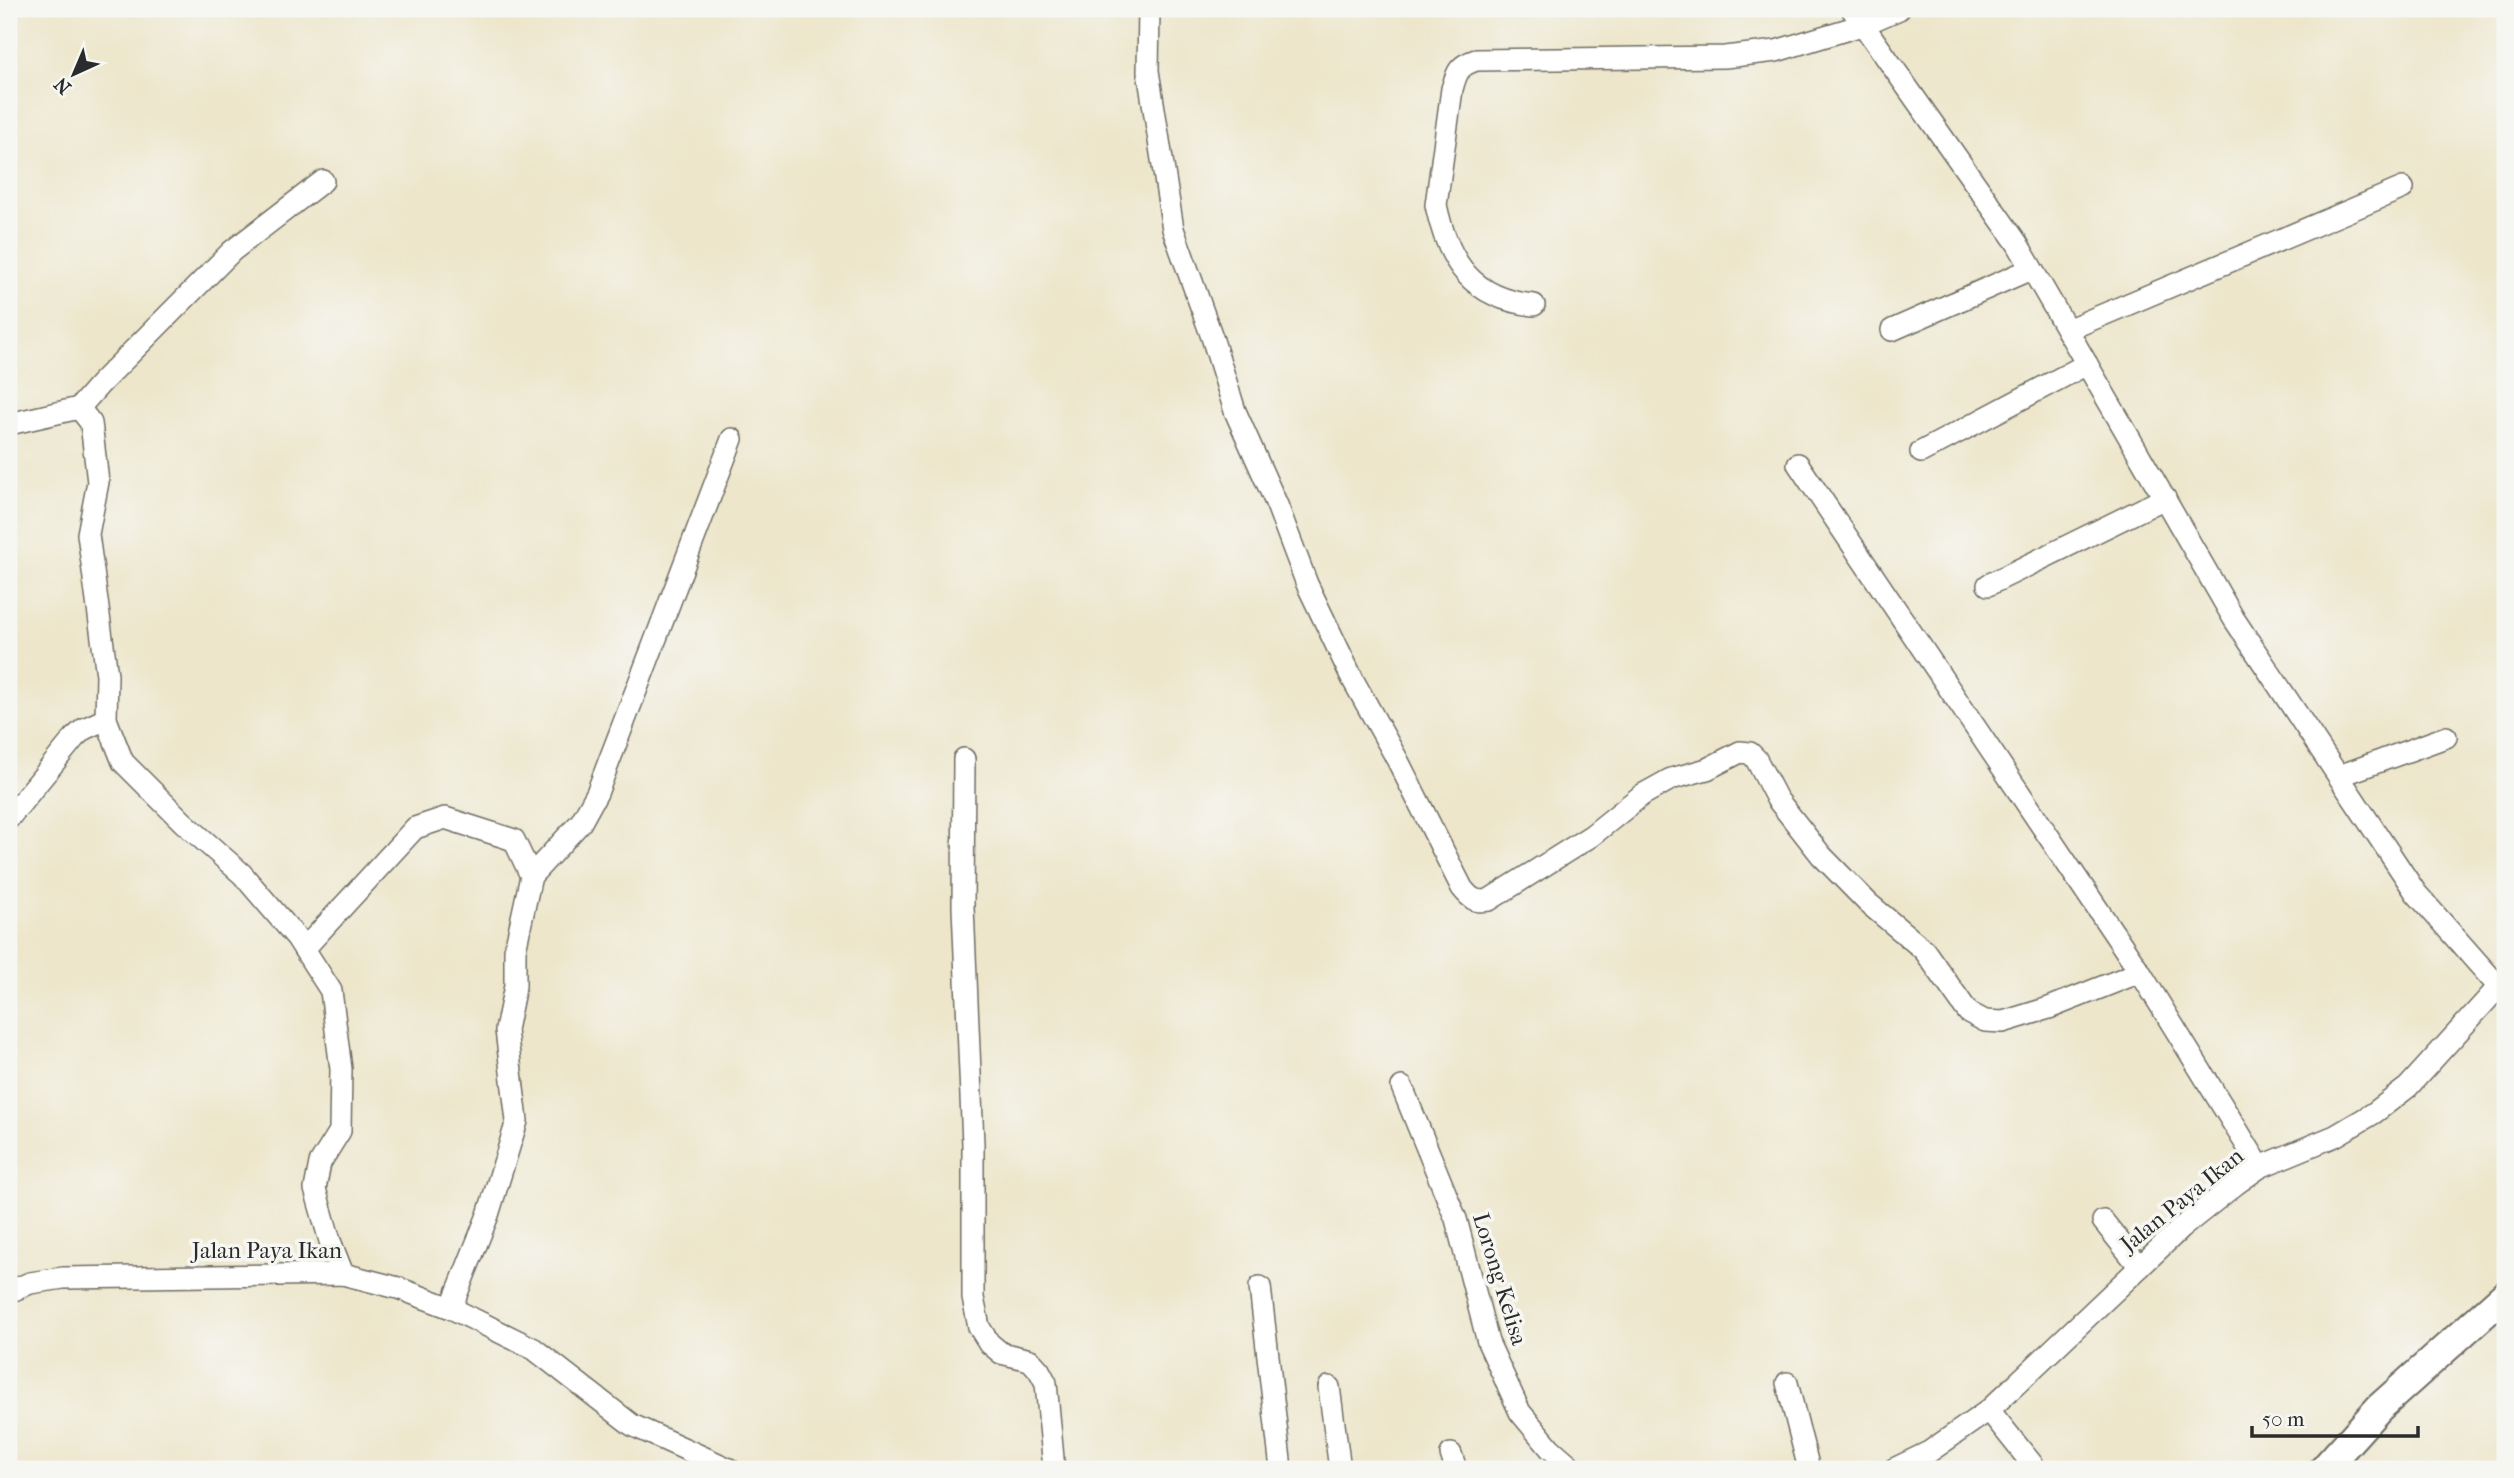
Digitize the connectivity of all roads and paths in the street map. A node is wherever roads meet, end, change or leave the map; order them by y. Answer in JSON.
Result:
{"nodes":[{"id":1,"x":1149,"y":9,"type":"edge"},
{"id":2,"x":1899,"y":9,"type":"edge"},
{"id":3,"x":1857,"y":17,"type":"edge"},
{"id":4,"x":323,"y":181,"type":"dead end"},
{"id":5,"x":2403,"y":188,"type":"dead end"},
{"id":6,"x":2031,"y":269,"type":"junction"},
{"id":7,"x":1534,"y":305,"type":"dead end"},
{"id":8,"x":1892,"y":330,"type":"dead end"},
{"id":9,"x":2067,"y":330,"type":"junction"},
{"id":10,"x":2087,"y":364,"type":"junction"},
{"id":11,"x":79,"y":408,"type":"junction"},
{"id":12,"x":9,"y":424,"type":"edge"},
{"id":13,"x":732,"y":439,"type":"dead end"},
{"id":14,"x":1921,"y":452,"type":"dead end"},
{"id":15,"x":1798,"y":464,"type":"dead end"},
{"id":16,"x":2165,"y":498,"type":"junction"},
{"id":17,"x":1988,"y":585,"type":"dead end"},
{"id":18,"x":106,"y":719,"type":"junction"},
{"id":19,"x":2446,"y":737,"type":"dead end"},
{"id":20,"x":964,"y":759,"type":"dead end"},
{"id":21,"x":2339,"y":776,"type":"junction"},
{"id":22,"x":9,"y":818,"type":"edge"},
{"id":23,"x":531,"y":876,"type":"junction"},
{"id":24,"x":304,"y":949,"type":"junction"},
{"id":25,"x":2140,"y":972,"type":"junction"},
{"id":26,"x":2502,"y":983,"type":"edge"},
{"id":27,"x":1402,"y":1087,"type":"dead end"},
{"id":28,"x":2260,"y":1167,"type":"junction"},
{"id":29,"x":2103,"y":1221,"type":"dead end"},
{"id":30,"x":2140,"y":1267,"type":"junction"},
{"id":31,"x":343,"y":1274,"type":"junction"},
{"id":32,"x":1259,"y":1287,"type":"dead end"},
{"id":33,"x":9,"y":1292,"type":"edge"},
{"id":34,"x":2505,"y":1295,"type":"edge"},
{"id":35,"x":451,"y":1308,"type":"junction"},
{"id":36,"x":1787,"y":1383,"type":"dead end"},
{"id":37,"x":1329,"y":1387,"type":"dead end"},
{"id":38,"x":1989,"y":1410,"type":"junction"},
{"id":39,"x":729,"y":1469,"type":"edge"},
{"id":40,"x":1054,"y":1469,"type":"edge"},
{"id":41,"x":1281,"y":1469,"type":"edge"},
{"id":42,"x":1340,"y":1469,"type":"edge"},
{"id":43,"x":1574,"y":1469,"type":"edge"},
{"id":44,"x":1809,"y":1469,"type":"edge"},
{"id":45,"x":1895,"y":1469,"type":"edge"},
{"id":46,"x":2036,"y":1469,"type":"edge"},
{"id":47,"x":2324,"y":1469,"type":"edge"}],
"edges":[{"from":1,"to":25,"type":"street"},
{"from":2,"to":3,"type":"street"},
{"from":3,"to":6,"type":"street"},
{"from":3,"to":7,"type":"street"},
{"from":4,"to":11,"type":"street"},
{"from":5,"to":9,"type":"street"},
{"from":6,"to":8,"type":"street"},
{"from":6,"to":9,"type":"street"},
{"from":9,"to":10,"type":"street"},
{"from":10,"to":14,"type":"street"},
{"from":10,"to":16,"type":"street"},
{"from":11,"to":12,"type":"street"},
{"from":11,"to":18,"type":"street"},
{"from":13,"to":23,"type":"street"},
{"from":15,"to":25,"type":"street"},
{"from":16,"to":17,"type":"street"},
{"from":16,"to":21,"type":"street"},
{"from":18,"to":22,"type":"street"},
{"from":18,"to":24,"type":"street"},
{"from":19,"to":21,"type":"street"},
{"from":20,"to":40,"type":"street"},
{"from":21,"to":26,"type":"street"},
{"from":23,"to":24,"type":"street"},
{"from":23,"to":35,"type":"street"},
{"from":24,"to":31,"type":"street"},
{"from":25,"to":28,"type":"street"},
{"from":26,"to":28,"type":"street","name":"Jalan Paya Ikan"},
{"from":27,"to":43,"type":"street","name":"Lorong Kelisa"},
{"from":28,"to":30,"type":"street","name":"Jalan Paya Ikan"},
{"from":29,"to":30,"type":"street"},
{"from":30,"to":38,"type":"street","name":"Jalan Paya Ikan"},
{"from":31,"to":33,"type":"street","name":"Jalan Paya Ikan"},
{"from":31,"to":35,"type":"street","name":"Jalan Paya Ikan"},
{"from":32,"to":41,"type":"street"},
{"from":34,"to":47,"type":"main road"},
{"from":35,"to":39,"type":"street","name":"Jalan Paya Ikan"},
{"from":36,"to":44,"type":"street"},
{"from":37,"to":42,"type":"street"},
{"from":38,"to":45,"type":"street","name":"Jalan Paya Ikan"},
{"from":38,"to":46,"type":"street"}]}
